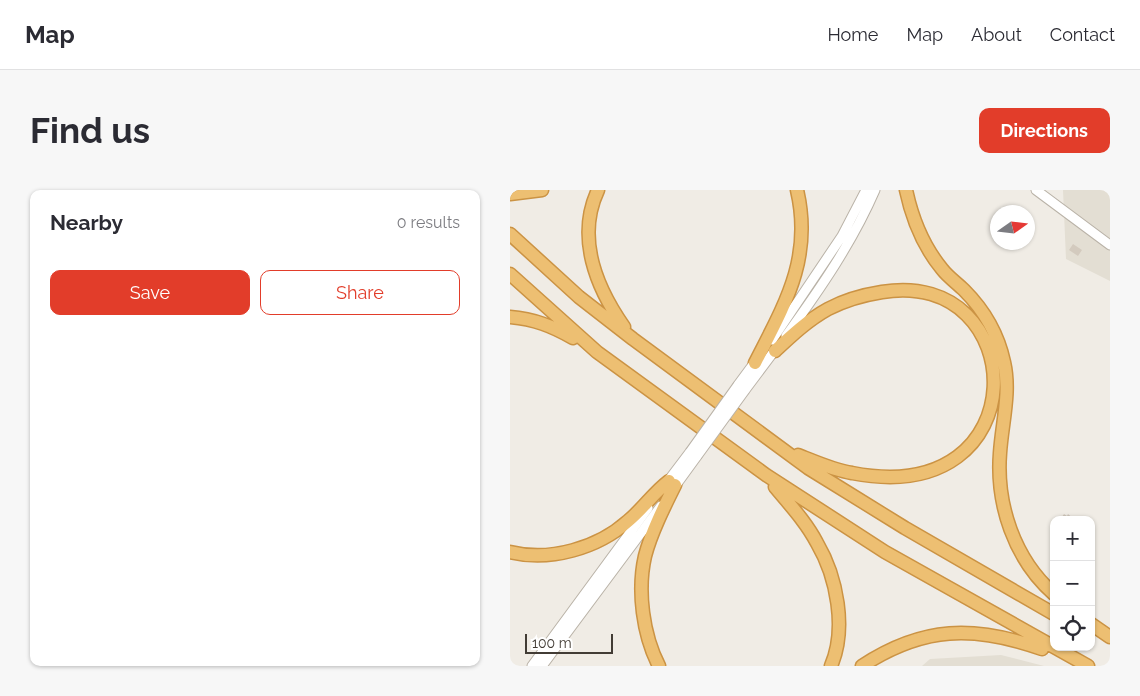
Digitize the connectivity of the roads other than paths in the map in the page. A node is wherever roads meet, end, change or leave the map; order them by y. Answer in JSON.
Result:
{"nodes":[{"id":1,"x":542,"y":190,"type":"edge"},
{"id":2,"x":598,"y":190,"type":"edge"},
{"id":3,"x":797,"y":190,"type":"edge"},
{"id":4,"x":866,"y":190,"type":"edge"},
{"id":5,"x":875,"y":190,"type":"edge"},
{"id":6,"x":906,"y":190,"type":"edge"},
{"id":7,"x":1036,"y":190,"type":"edge"},
{"id":8,"x":510,"y":194,"type":"edge"},
{"id":9,"x":510,"y":234,"type":"edge"},
{"id":10,"x":1110,"y":245,"type":"edge"},
{"id":11,"x":510,"y":274,"type":"edge"},
{"id":12,"x":510,"y":317,"type":"edge"},
{"id":13,"x":633,"y":339,"type":"junction"},
{"id":14,"x":774,"y":351,"type":"junction"},
{"id":15,"x":597,"y":352,"type":"junction"},
{"id":16,"x":755,"y":363,"type":"junction"},
{"id":17,"x":742,"y":387,"type":"junction"},
{"id":18,"x":780,"y":448,"type":"junction"},
{"id":19,"x":766,"y":475,"type":"junction"},
{"id":20,"x":672,"y":483,"type":"junction"},
{"id":21,"x":510,"y":552,"type":"edge"},
{"id":22,"x":1050,"y":590,"type":"edge"},
{"id":23,"x":1050,"y":612,"type":"edge"},
{"id":24,"x":1095,"y":627,"type":"edge"},
{"id":25,"x":1095,"y":637,"type":"edge"},
{"id":26,"x":1110,"y":637,"type":"edge"},
{"id":27,"x":1110,"y":643,"type":"edge"},
{"id":28,"x":1082,"y":664,"type":"edge"},
{"id":29,"x":532,"y":666,"type":"edge"},
{"id":30,"x":542,"y":666,"type":"edge"},
{"id":31,"x":658,"y":666,"type":"edge"},
{"id":32,"x":831,"y":666,"type":"edge"},
{"id":33,"x":862,"y":666,"type":"edge"}],
"edges":[{"from":1,"to":8,"type":"highway"},
{"from":2,"to":13,"type":"highway"},
{"from":3,"to":16,"type":"highway"},
{"from":4,"to":16,"type":"street"},
{"from":5,"to":14,"type":"street"},
{"from":6,"to":22,"type":"highway"},
{"from":7,"to":10,"type":"street"},
{"from":9,"to":13,"type":"highway"},
{"from":11,"to":15,"type":"highway"},
{"from":12,"to":15,"type":"highway"},
{"from":13,"to":18,"type":"highway"},
{"from":14,"to":17,"type":"street"},
{"from":14,"to":18,"type":"highway"},
{"from":15,"to":19,"type":"highway"},
{"from":16,"to":17,"type":"street"},
{"from":17,"to":20,"type":"street","bridge":true},
{"from":18,"to":23,"type":"highway"},
{"from":19,"to":28,"type":"highway"},
{"from":19,"to":32,"type":"highway"},
{"from":20,"to":21,"type":"highway"},
{"from":20,"to":29,"type":"street"},
{"from":20,"to":30,"type":"street"},
{"from":20,"to":31,"type":"highway"},
{"from":24,"to":26,"type":"highway"},
{"from":25,"to":27,"type":"highway"},
{"from":28,"to":33,"type":"highway"}]}
